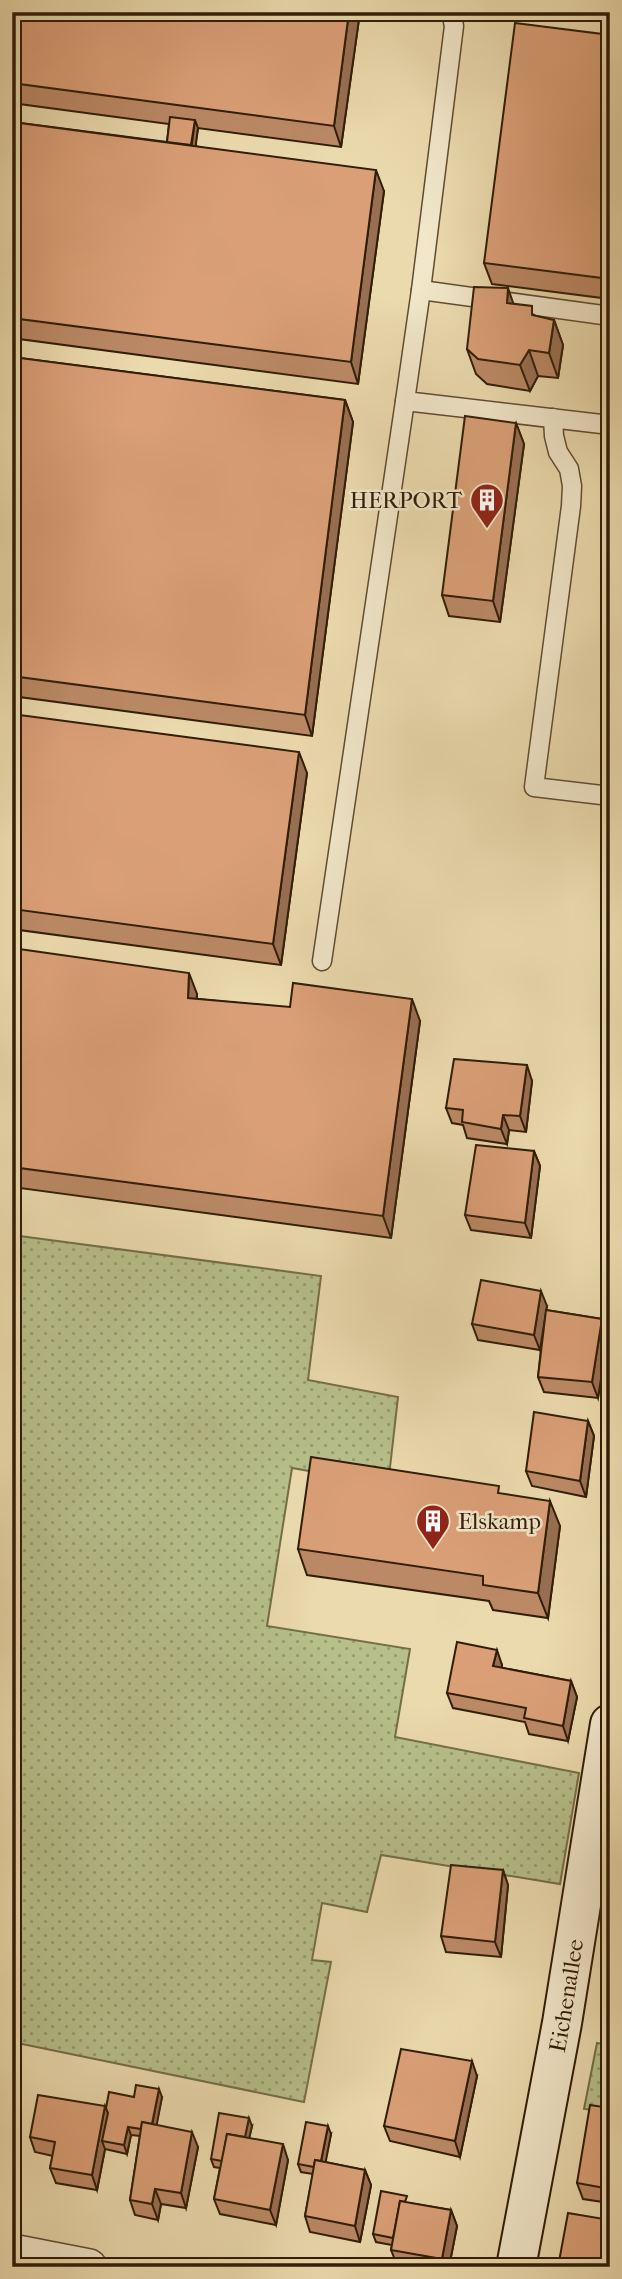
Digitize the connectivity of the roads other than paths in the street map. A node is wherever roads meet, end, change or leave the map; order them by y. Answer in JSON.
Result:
{"nodes":[{"id":1,"x":450,"y":12,"type":"edge"},
{"id":2,"x":421,"y":290,"type":"junction"},
{"id":3,"x":610,"y":316,"type":"edge"},
{"id":4,"x":405,"y":401,"type":"junction"},
{"id":5,"x":553,"y":418,"type":"junction"},
{"id":6,"x":610,"y":425,"type":"edge"},
{"id":7,"x":610,"y":796,"type":"edge"},
{"id":8,"x":322,"y":961,"type":"dead end"},
{"id":9,"x":610,"y":1724,"type":"edge"},
{"id":10,"x":12,"y":2252,"type":"edge"},
{"id":11,"x":89,"y":2267,"type":"edge"},
{"id":12,"x":516,"y":2267,"type":"edge"}],
"edges":[{"from":1,"to":2,"type":"lane"},
{"from":2,"to":3,"type":"lane"},
{"from":2,"to":4,"type":"lane"},
{"from":4,"to":5,"type":"lane"},
{"from":4,"to":8,"type":"lane"},
{"from":5,"to":6,"type":"lane"},
{"from":5,"to":7,"type":"lane"},
{"from":9,"to":12,"type":"street","name":"Eichenallee"},
{"from":10,"to":11,"type":"street"}]}
